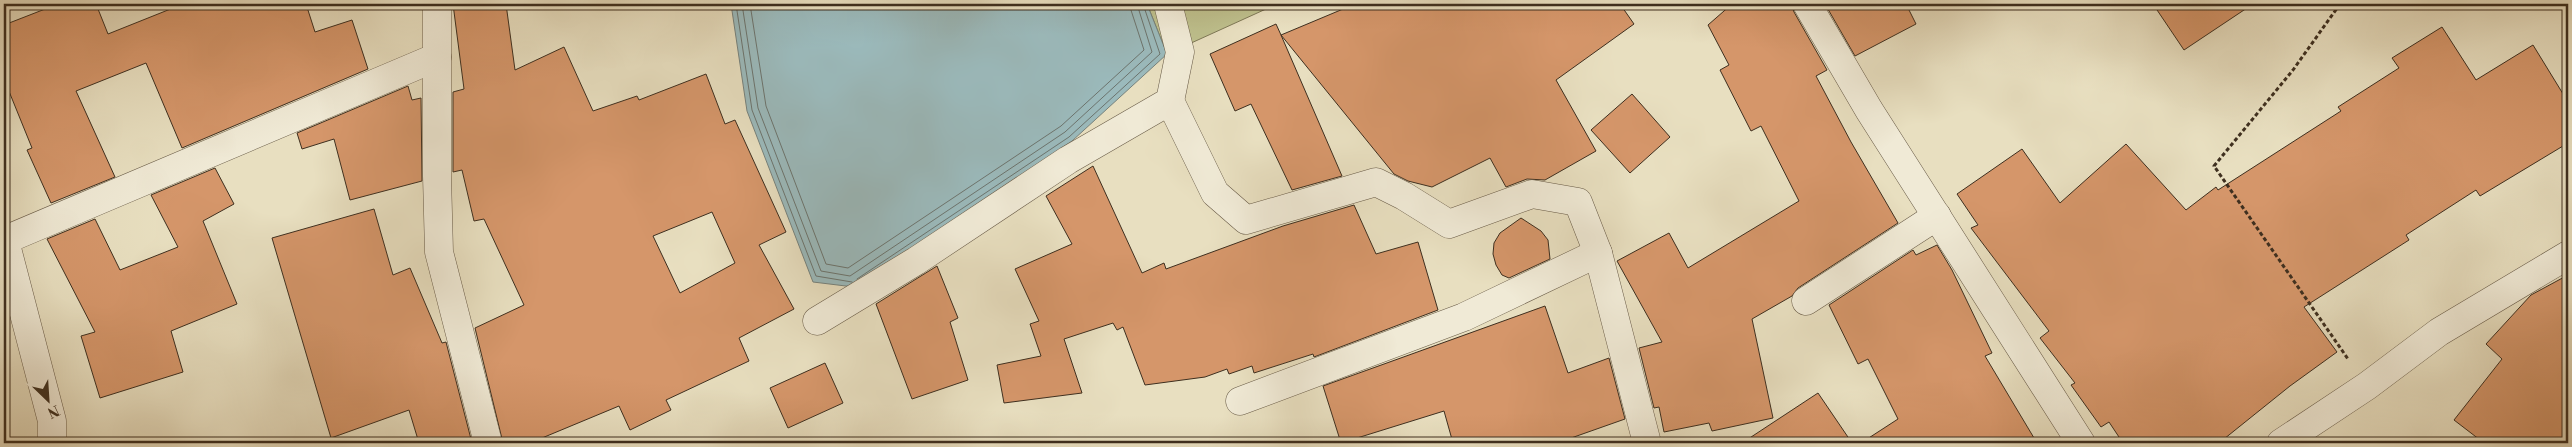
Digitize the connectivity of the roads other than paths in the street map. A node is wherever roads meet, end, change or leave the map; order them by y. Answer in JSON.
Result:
{"nodes":[{"id":1,"x":437,"y":4,"type":"edge"},
{"id":2,"x":1168,"y":4,"type":"edge"},
{"id":3,"x":1807,"y":4,"type":"edge"},
{"id":4,"x":438,"y":57,"type":"junction"},
{"id":5,"x":1170,"y":101,"type":"junction"},
{"id":6,"x":1937,"y":216,"type":"junction"},
{"id":7,"x":4,"y":239,"type":"edge"},
{"id":8,"x":1598,"y":253,"type":"junction"},
{"id":9,"x":2568,"y":255,"type":"edge"},
{"id":10,"x":1806,"y":301,"type":"dead end"},
{"id":11,"x":817,"y":321,"type":"dead end"},
{"id":12,"x":1240,"y":401,"type":"dead end"},
{"id":13,"x":52,"y":443,"type":"edge"},
{"id":14,"x":488,"y":443,"type":"edge"},
{"id":15,"x":1647,"y":443,"type":"edge"},
{"id":16,"x":2081,"y":443,"type":"edge"},
{"id":17,"x":2281,"y":443,"type":"edge"}],
"edges":[{"from":1,"to":4,"type":"street"},
{"from":2,"to":5,"type":"street"},
{"from":3,"to":6,"type":"street"},
{"from":4,"to":7,"type":"street"},
{"from":4,"to":14,"type":"street"},
{"from":5,"to":8,"type":"street"},
{"from":5,"to":11,"type":"street"},
{"from":6,"to":10,"type":"street"},
{"from":6,"to":16,"type":"street"},
{"from":7,"to":13,"type":"street"},
{"from":8,"to":12,"type":"street"},
{"from":8,"to":15,"type":"street"},
{"from":9,"to":17,"type":"street"}]}
